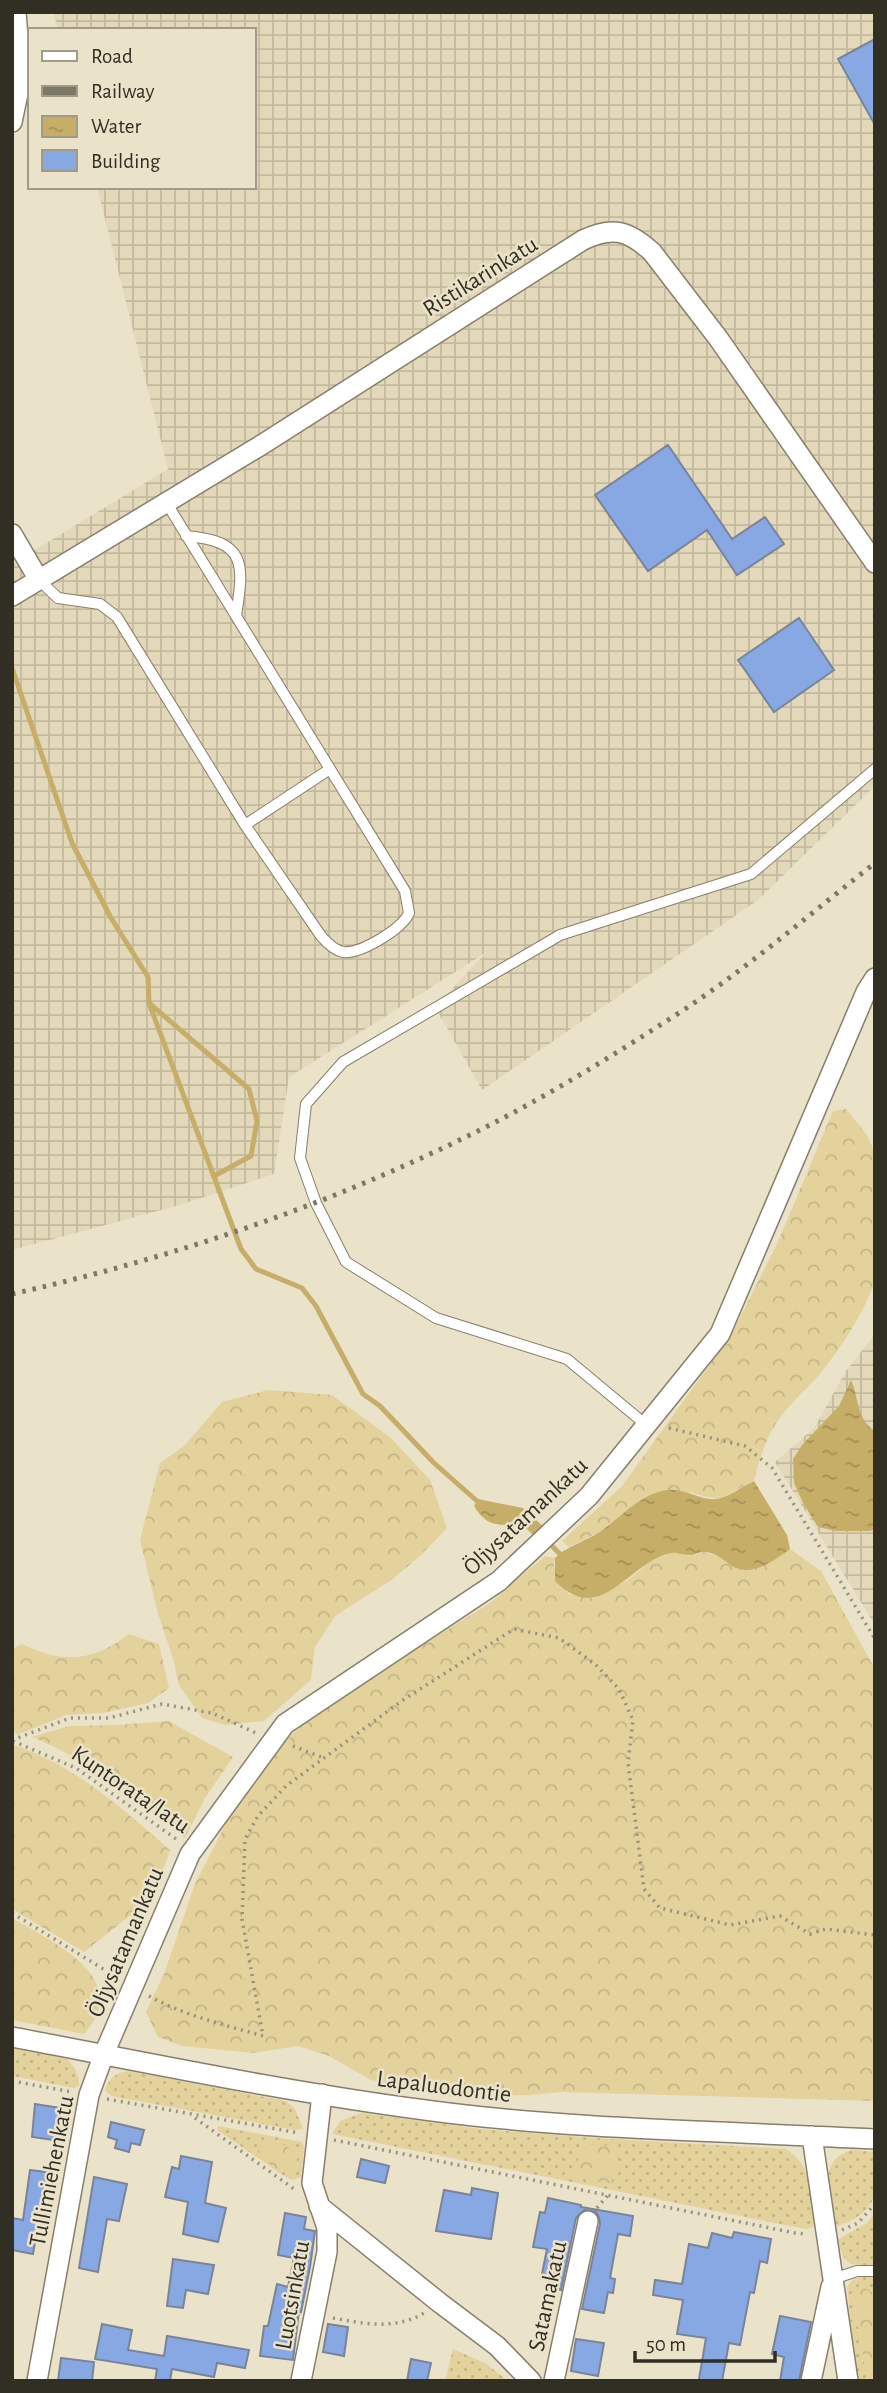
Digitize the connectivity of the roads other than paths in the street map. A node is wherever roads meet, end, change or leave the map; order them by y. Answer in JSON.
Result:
{"nodes":[{"id":1,"x":16,"y":12,"type":"edge"},
{"id":2,"x":12,"y":122,"type":"edge"},
{"id":3,"x":166,"y":502,"type":"junction"},
{"id":4,"x":12,"y":534,"type":"edge"},
{"id":5,"x":186,"y":536,"type":"junction"},
{"id":6,"x":875,"y":563,"type":"edge"},
{"id":7,"x":39,"y":580,"type":"junction"},
{"id":8,"x":12,"y":596,"type":"edge"},
{"id":9,"x":236,"y":616,"type":"junction"},
{"id":10,"x":330,"y":769,"type":"junction"},
{"id":11,"x":875,"y":769,"type":"edge"},
{"id":12,"x":245,"y":825,"type":"junction"},
{"id":13,"x":875,"y":978,"type":"edge"},
{"id":14,"x":645,"y":1424,"type":"junction"},
{"id":15,"x":12,"y":2038,"type":"edge"},
{"id":16,"x":104,"y":2054,"type":"junction"},
{"id":17,"x":322,"y":2094,"type":"junction"},
{"id":18,"x":812,"y":2136,"type":"junction"},
{"id":19,"x":875,"y":2139,"type":"edge"},
{"id":20,"x":318,"y":2206,"type":"junction"},
{"id":21,"x":588,"y":2221,"type":"dead end"},
{"id":22,"x":875,"y":2271,"type":"edge"},
{"id":23,"x":833,"y":2279,"type":"junction"},
{"id":24,"x":37,"y":2381,"type":"edge"},
{"id":25,"x":301,"y":2381,"type":"edge"},
{"id":26,"x":531,"y":2381,"type":"edge"},
{"id":27,"x":554,"y":2381,"type":"edge"},
{"id":28,"x":811,"y":2381,"type":"edge"},
{"id":29,"x":848,"y":2381,"type":"edge"}],
"edges":[{"from":1,"to":2,"type":"street"},
{"from":3,"to":5,"type":"lane"},
{"from":3,"to":6,"type":"street","name":"Ristikarinkatu"},
{"from":3,"to":7,"type":"street","name":"Ristikarinkatu"},
{"from":4,"to":7,"type":"street"},
{"from":5,"to":9,"type":"lane"},
{"from":5,"to":9,"type":"lane"},
{"from":7,"to":8,"type":"street","name":"Ristikarinkatu"},
{"from":7,"to":12,"type":"lane"},
{"from":9,"to":10,"type":"lane"},
{"from":10,"to":12,"type":"lane"},
{"from":10,"to":12,"type":"lane"},
{"from":11,"to":14,"type":"lane"},
{"from":13,"to":14,"type":"street","name":"Öljysatamankatu"},
{"from":14,"to":16,"type":"street","name":"Öljysatamankatu"},
{"from":15,"to":16,"type":"street","name":"Lapaluodontie"},
{"from":16,"to":17,"type":"street","name":"Lapaluodontie"},
{"from":16,"to":24,"type":"street","name":"Tullimiehenkatu"},
{"from":17,"to":18,"type":"street","name":"Lapaluodontie"},
{"from":17,"to":20,"type":"street","name":"Luotsinkatu"},
{"from":18,"to":19,"type":"street","name":"Lapaluodontie"},
{"from":18,"to":23,"type":"street"},
{"from":20,"to":25,"type":"street","name":"Luotsinkatu"},
{"from":20,"to":26,"type":"street"},
{"from":21,"to":27,"type":"street","name":"Satamakatu"},
{"from":22,"to":23,"type":"lane"},
{"from":23,"to":28,"type":"street"},
{"from":23,"to":29,"type":"street"}]}
